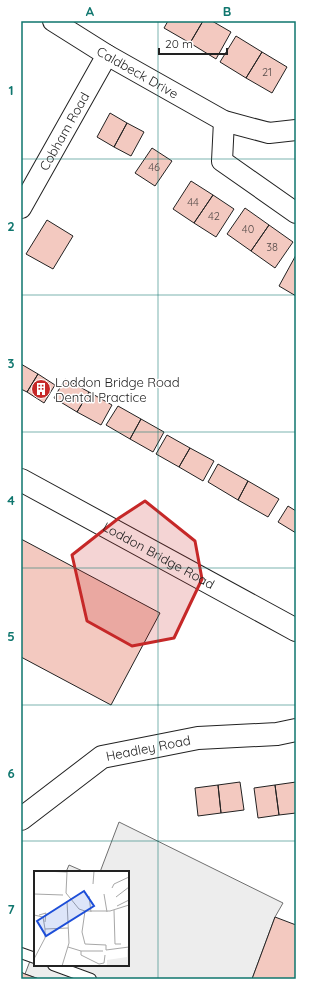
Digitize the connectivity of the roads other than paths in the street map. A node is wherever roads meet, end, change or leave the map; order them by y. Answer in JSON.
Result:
{"nodes":[{"id":1,"x":53,"y":21,"type":"edge"},
{"id":2,"x":108,"y":55,"type":"junction"},
{"id":3,"x":224,"y":121,"type":"junction"},
{"id":4,"x":296,"y":130,"type":"edge"},
{"id":5,"x":21,"y":208,"type":"edge"},
{"id":6,"x":296,"y":212,"type":"edge"},
{"id":7,"x":21,"y":480,"type":"edge"},
{"id":8,"x":296,"y":630,"type":"edge"},
{"id":9,"x":296,"y":730,"type":"edge"},
{"id":10,"x":21,"y":819,"type":"edge"},
{"id":11,"x":21,"y":953,"type":"edge"},
{"id":12,"x":34,"y":958,"type":"edge"},
{"id":13,"x":56,"y":966,"type":"edge"},
{"id":14,"x":91,"y":979,"type":"edge"}],
"edges":[{"from":1,"to":2,"type":"street","name":"Caldbeck Drive"},
{"from":2,"to":3,"type":"street","name":"Caldbeck Drive"},
{"from":2,"to":5,"type":"street","name":"Cobham Road"},
{"from":3,"to":4,"type":"street","name":"Caldbeck Drive"},
{"from":3,"to":6,"type":"street"},
{"from":7,"to":8,"type":"street","name":"Loddon Bridge Road"},
{"from":9,"to":10,"type":"street","name":"Headley Road"},
{"from":11,"to":12,"type":"lane"},
{"from":13,"to":14,"type":"lane"}]}
